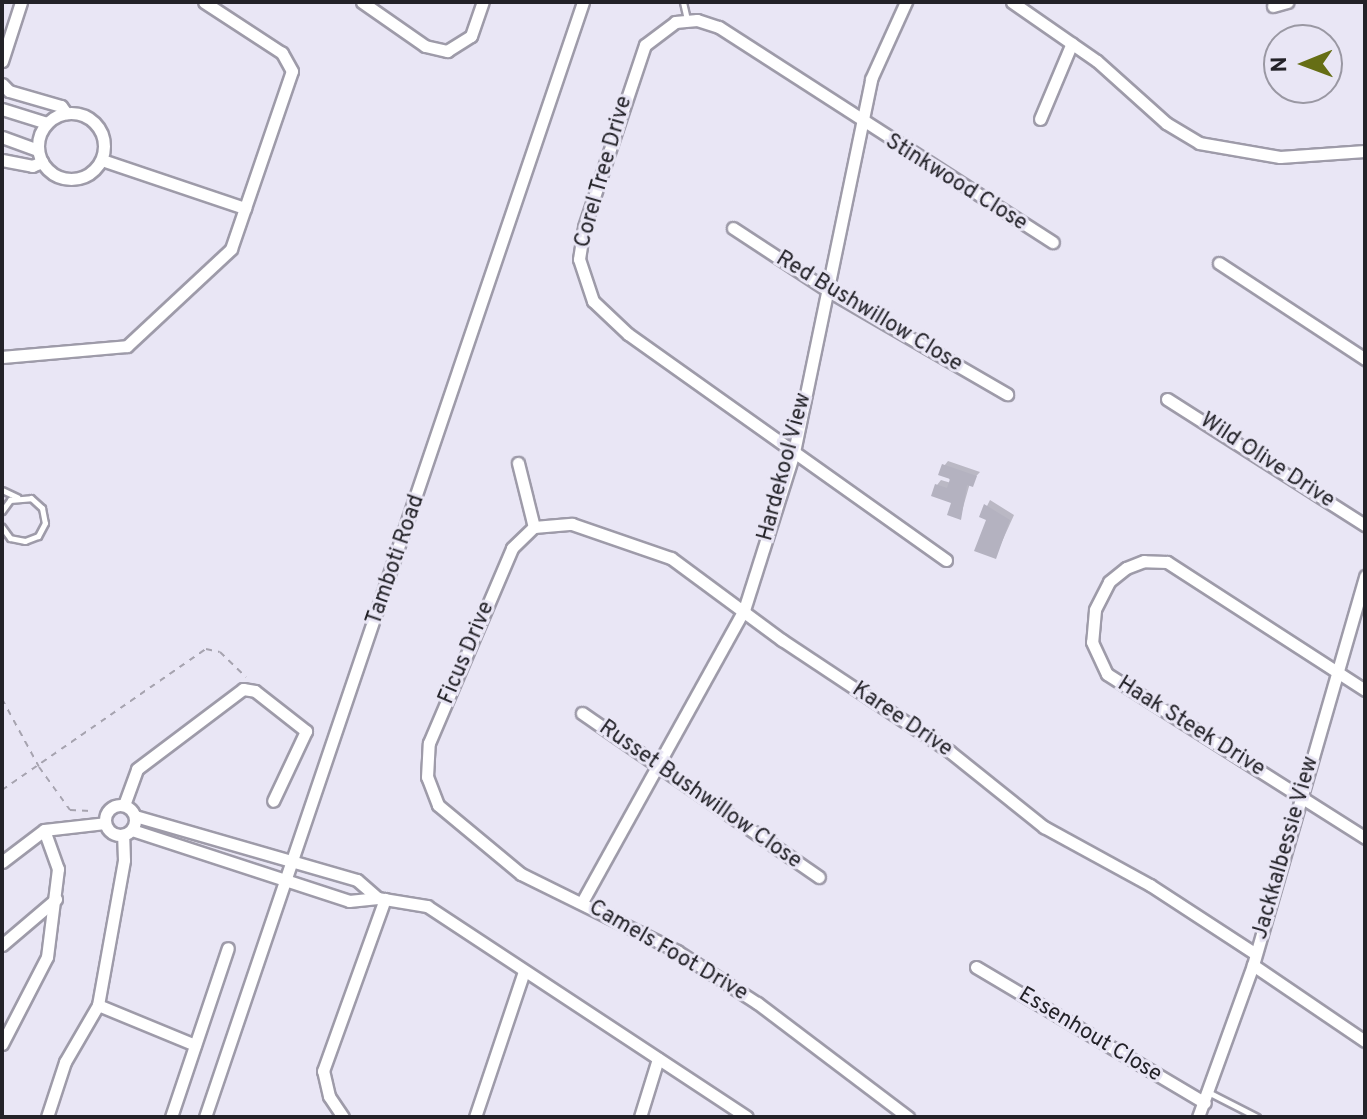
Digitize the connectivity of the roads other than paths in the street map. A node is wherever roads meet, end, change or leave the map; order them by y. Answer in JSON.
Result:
{"nodes":[{"id":1,"x":21,"y":2,"type":"edge"},
{"id":2,"x":204,"y":2,"type":"edge"},
{"id":3,"x":362,"y":2,"type":"edge"},
{"id":4,"x":483,"y":2,"type":"edge"},
{"id":5,"x":583,"y":2,"type":"edge"},
{"id":6,"x":683,"y":2,"type":"edge"},
{"id":7,"x":906,"y":2,"type":"edge"},
{"id":8,"x":1012,"y":2,"type":"edge"},
{"id":9,"x":1287,"y":2,"type":"edge"},
{"id":10,"x":1273,"y":6,"type":"dead end"},
{"id":11,"x":687,"y":20,"type":"junction"},
{"id":12,"x":1072,"y":43,"type":"junction"},
{"id":13,"x":2,"y":61,"type":"edge"},
{"id":14,"x":2,"y":84,"type":"edge"},
{"id":15,"x":2,"y":109,"type":"edge"},
{"id":16,"x":66,"y":113,"type":"junction"},
{"id":17,"x":1040,"y":119,"type":"dead end"},
{"id":18,"x":860,"y":122,"type":"junction"},
{"id":19,"x":47,"y":123,"type":"junction"},
{"id":20,"x":2,"y":137,"type":"edge"},
{"id":21,"x":1365,"y":151,"type":"edge"},
{"id":22,"x":40,"y":156,"type":"junction"},
{"id":23,"x":2,"y":160,"type":"edge"},
{"id":24,"x":102,"y":160,"type":"junction"},
{"id":25,"x":245,"y":208,"type":"junction"},
{"id":26,"x":733,"y":228,"type":"dead end"},
{"id":27,"x":1053,"y":242,"type":"dead end"},
{"id":28,"x":1219,"y":263,"type":"dead end"},
{"id":29,"x":829,"y":291,"type":"junction"},
{"id":30,"x":2,"y":357,"type":"edge"},
{"id":31,"x":1365,"y":359,"type":"edge"},
{"id":32,"x":1007,"y":394,"type":"dead end"},
{"id":33,"x":1167,"y":399,"type":"dead end"},
{"id":34,"x":794,"y":452,"type":"junction"},
{"id":35,"x":518,"y":463,"type":"dead end"},
{"id":36,"x":2,"y":490,"type":"edge"},
{"id":37,"x":17,"y":497,"type":"junction"},
{"id":38,"x":2,"y":511,"type":"edge"},
{"id":39,"x":1365,"y":525,"type":"edge"},
{"id":40,"x":2,"y":527,"type":"edge"},
{"id":41,"x":534,"y":527,"type":"junction"},
{"id":42,"x":946,"y":560,"type":"dead end"},
{"id":43,"x":1365,"y":576,"type":"edge"},
{"id":44,"x":744,"y":610,"type":"junction"},
{"id":45,"x":1337,"y":672,"type":"junction"},
{"id":46,"x":1365,"y":690,"type":"edge"},
{"id":47,"x":582,"y":713,"type":"dead end"},
{"id":48,"x":657,"y":766,"type":"junction"},
{"id":49,"x":430,"y":789,"type":"joint"},
{"id":50,"x":1301,"y":795,"type":"junction"},
{"id":51,"x":273,"y":801,"type":"dead end"},
{"id":52,"x":124,"y":805,"type":"junction"},
{"id":53,"x":135,"y":816,"type":"junction"},
{"id":54,"x":100,"y":823,"type":"junction"},
{"id":55,"x":44,"y":830,"type":"junction"},
{"id":56,"x":127,"y":833,"type":"junction"},
{"id":57,"x":1365,"y":838,"type":"edge"},
{"id":58,"x":2,"y":862,"type":"edge"},
{"id":59,"x":290,"y":862,"type":"junction"},
{"id":60,"x":819,"y":877,"type":"dead end"},
{"id":61,"x":282,"y":882,"type":"junction"},
{"id":62,"x":381,"y":898,"type":"junction"},
{"id":63,"x":56,"y":899,"type":"junction"},
{"id":64,"x":582,"y":902,"type":"junction"},
{"id":65,"x":2,"y":945,"type":"edge"},
{"id":66,"x":228,"y":948,"type":"dead end"},
{"id":67,"x":1254,"y":959,"type":"junction"},
{"id":68,"x":976,"y":967,"type":"dead end"},
{"id":69,"x":524,"y":971,"type":"junction"},
{"id":70,"x":98,"y":1005,"type":"junction"},
{"id":71,"x":1365,"y":1041,"type":"edge"},
{"id":72,"x":2,"y":1044,"type":"edge"},
{"id":73,"x":195,"y":1045,"type":"junction"},
{"id":74,"x":658,"y":1059,"type":"junction"},
{"id":75,"x":1206,"y":1098,"type":"junction"},
{"id":76,"x":47,"y":1117,"type":"edge"},
{"id":77,"x":171,"y":1117,"type":"edge"},
{"id":78,"x":205,"y":1117,"type":"edge"},
{"id":79,"x":343,"y":1117,"type":"edge"},
{"id":80,"x":475,"y":1117,"type":"edge"},
{"id":81,"x":640,"y":1117,"type":"edge"},
{"id":82,"x":747,"y":1117,"type":"edge"},
{"id":83,"x":908,"y":1117,"type":"edge"},
{"id":84,"x":1198,"y":1117,"type":"edge"},
{"id":85,"x":1257,"y":1117,"type":"edge"}],
"edges":[{"from":1,"to":13,"type":"street"},
{"from":2,"to":25,"type":"street"},
{"from":3,"to":4,"type":"street"},
{"from":5,"to":59,"type":"street","name":"Tamboti Road"},
{"from":6,"to":11,"type":"lane"},
{"from":7,"to":18,"type":"street","name":"Hardekool View"},
{"from":8,"to":12,"type":"street"},
{"from":9,"to":10,"type":"street"},
{"from":11,"to":18,"type":"street"},
{"from":11,"to":34,"type":"street","name":"Corel Tree Drive"},
{"from":12,"to":17,"type":"street"},
{"from":12,"to":21,"type":"street"},
{"from":14,"to":16,"type":"street"},
{"from":15,"to":19,"type":"street"},
{"from":16,"to":19,"type":"street"},
{"from":16,"to":24,"type":"street"},
{"from":18,"to":27,"type":"street","name":"Stinkwood Close"},
{"from":18,"to":29,"type":"street","name":"Hardekool View"},
{"from":19,"to":22,"type":"street"},
{"from":20,"to":22,"type":"street"},
{"from":22,"to":23,"type":"street"},
{"from":22,"to":24,"type":"street"},
{"from":24,"to":25,"type":"street"},
{"from":25,"to":30,"type":"street"},
{"from":26,"to":29,"type":"street","name":"Red Bushwillow Close"},
{"from":28,"to":31,"type":"street"},
{"from":29,"to":32,"type":"street","name":"Red Bushwillow Close"},
{"from":29,"to":34,"type":"street","name":"Hardekool View"},
{"from":33,"to":39,"type":"street","name":"Wild Olive Drive"},
{"from":34,"to":42,"type":"street","name":"Corel Tree Drive"},
{"from":34,"to":44,"type":"street","name":"Hardekool View"},
{"from":35,"to":41,"type":"street"},
{"from":36,"to":37,"type":"lane"},
{"from":37,"to":38,"type":"lane"},
{"from":37,"to":40,"type":"lane"},
{"from":41,"to":44,"type":"street","name":"Karee Drive"},
{"from":41,"to":49,"type":"street","name":"Ficus Drive"},
{"from":43,"to":45,"type":"street","name":"Jackkalbessie View"},
{"from":44,"to":48,"type":"street","name":"Hardekool View"},
{"from":44,"to":67,"type":"street","name":"Karee Drive"},
{"from":45,"to":46,"type":"street","name":"Haak Steek Drive"},
{"from":45,"to":50,"type":"street","name":"Jackkalbessie View"},
{"from":45,"to":50,"type":"street","name":"Haak Steek Drive"},
{"from":47,"to":48,"type":"street","name":"Russet Bushwillow Close"},
{"from":48,"to":60,"type":"street","name":"Russet Bushwillow Close"},
{"from":48,"to":64,"type":"street","name":"Hardekool View"},
{"from":49,"to":64,"type":"street","name":"Camels Foot Drive"},
{"from":50,"to":57,"type":"street","name":"Haak Steek Drive"},
{"from":50,"to":67,"type":"street","name":"Jackkalbessie View"},
{"from":51,"to":52,"type":"street"},
{"from":52,"to":53,"type":"street"},
{"from":52,"to":54,"type":"street"},
{"from":53,"to":56,"type":"street"},
{"from":53,"to":59,"type":"street"},
{"from":54,"to":55,"type":"street"},
{"from":54,"to":56,"type":"street"},
{"from":55,"to":58,"type":"street"},
{"from":55,"to":63,"type":"street"},
{"from":56,"to":61,"type":"street"},
{"from":56,"to":70,"type":"street"},
{"from":59,"to":61,"type":"street","name":"Tamboti Road"},
{"from":59,"to":62,"type":"street"},
{"from":61,"to":62,"type":"street"},
{"from":61,"to":78,"type":"street","name":"Tamboti Road"},
{"from":62,"to":69,"type":"street"},
{"from":62,"to":79,"type":"street"},
{"from":63,"to":65,"type":"street"},
{"from":63,"to":72,"type":"street"},
{"from":64,"to":83,"type":"street","name":"Camels Foot Drive"},
{"from":66,"to":73,"type":"street"},
{"from":67,"to":71,"type":"street","name":"Karee Drive"},
{"from":67,"to":75,"type":"street","name":"Jackkalbessie View"},
{"from":68,"to":75,"type":"street","name":"Essenhout Close"},
{"from":69,"to":74,"type":"street"},
{"from":69,"to":80,"type":"street"},
{"from":70,"to":73,"type":"street"},
{"from":70,"to":76,"type":"street"},
{"from":73,"to":77,"type":"street"},
{"from":74,"to":81,"type":"street"},
{"from":74,"to":82,"type":"street"},
{"from":75,"to":84,"type":"street","name":"Jackkalbessie View"},
{"from":75,"to":85,"type":"lane"}]}
